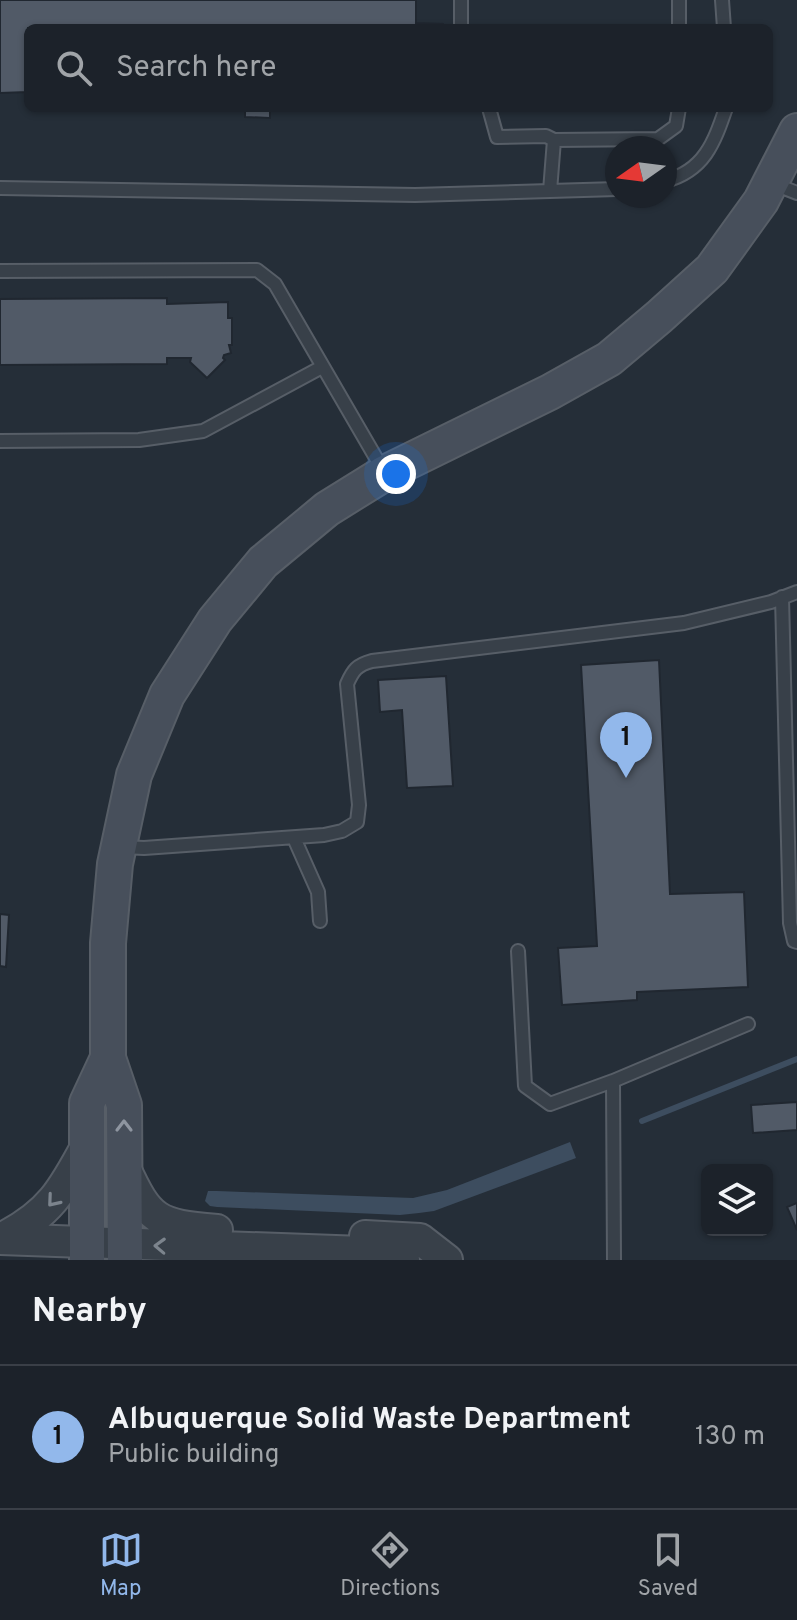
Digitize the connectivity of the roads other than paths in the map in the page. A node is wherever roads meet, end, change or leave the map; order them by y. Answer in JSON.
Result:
{"nodes":[{"id":1,"x":461,"y":0,"type":"edge"},
{"id":2,"x":679,"y":0,"type":"edge"},
{"id":3,"x":722,"y":0,"type":"edge"},
{"id":4,"x":461,"y":24,"type":"edge"},
{"id":5,"x":679,"y":24,"type":"edge"},
{"id":6,"x":724,"y":24,"type":"edge"},
{"id":7,"x":490,"y":112,"type":"edge"},
{"id":8,"x":678,"y":112,"type":"edge"},
{"id":9,"x":725,"y":112,"type":"edge"},
{"id":10,"x":797,"y":131,"type":"edge"},
{"id":11,"x":554,"y":140,"type":"junction"},
{"id":12,"x":677,"y":176,"type":"edge"},
{"id":13,"x":0,"y":188,"type":"edge"},
{"id":14,"x":784,"y":188,"type":"edge"},
{"id":15,"x":605,"y":189,"type":"edge"},
{"id":16,"x":550,"y":191,"type":"junction"},
{"id":17,"x":0,"y":271,"type":"edge"},
{"id":18,"x":322,"y":367,"type":"junction"},
{"id":19,"x":0,"y":441,"type":"edge"},
{"id":20,"x":385,"y":473,"type":"junction"},
{"id":21,"x":797,"y":592,"type":"edge"},
{"id":22,"x":782,"y":597,"type":"junction"},
{"id":23,"x":294,"y":838,"type":"junction"},
{"id":24,"x":119,"y":846,"type":"junction"},
{"id":25,"x":320,"y":921,"type":"dead end"},
{"id":26,"x":797,"y":942,"type":"edge"},
{"id":27,"x":518,"y":951,"type":"dead end"},
{"id":28,"x":748,"y":1024,"type":"dead end"},
{"id":29,"x":108,"y":1058,"type":"junction"},
{"id":30,"x":613,"y":1081,"type":"junction"},
{"id":31,"x":87,"y":1145,"type":"junction"},
{"id":32,"x":124,"y":1166,"type":"junction"},
{"id":33,"x":1,"y":1239,"type":"edge"},
{"id":34,"x":87,"y":1251,"type":"edge"},
{"id":35,"x":125,"y":1252,"type":"edge"},
{"id":36,"x":404,"y":1260,"type":"edge"},
{"id":37,"x":447,"y":1260,"type":"edge"},
{"id":38,"x":614,"y":1260,"type":"edge"}],
"edges":[{"from":1,"to":4,"type":"lane"},
{"from":2,"to":5,"type":"lane"},
{"from":3,"to":6,"type":"lane"},
{"from":7,"to":11,"type":"lane"},
{"from":8,"to":11,"type":"lane"},
{"from":9,"to":12,"type":"lane"},
{"from":10,"to":14,"type":"main road"},
{"from":11,"to":16,"type":"lane"},
{"from":13,"to":16,"type":"lane"},
{"from":14,"to":20,"type":"main road"},
{"from":15,"to":16,"type":"lane"},
{"from":17,"to":18,"type":"lane"},
{"from":18,"to":19,"type":"lane"},
{"from":18,"to":20,"type":"lane"},
{"from":20,"to":24,"type":"main road"},
{"from":21,"to":22,"type":"lane"},
{"from":22,"to":23,"type":"lane"},
{"from":22,"to":26,"type":"lane"},
{"from":23,"to":24,"type":"lane"},
{"from":23,"to":25,"type":"lane"},
{"from":24,"to":29,"type":"main road"},
{"from":27,"to":30,"type":"lane"},
{"from":28,"to":30,"type":"lane"},
{"from":29,"to":31,"type":"main road"},
{"from":32,"to":29,"type":"main road","one_way":true},
{"from":30,"to":38,"type":"lane"},
{"from":31,"to":33,"type":"street","one_way":true},
{"from":31,"to":34,"type":"main road"},
{"from":32,"to":35,"type":"main road"},
{"from":32,"to":37,"type":"street"},
{"from":33,"to":34,"type":"street"},
{"from":34,"to":35,"type":"street"},
{"from":36,"to":35,"type":"street","one_way":true}]}
